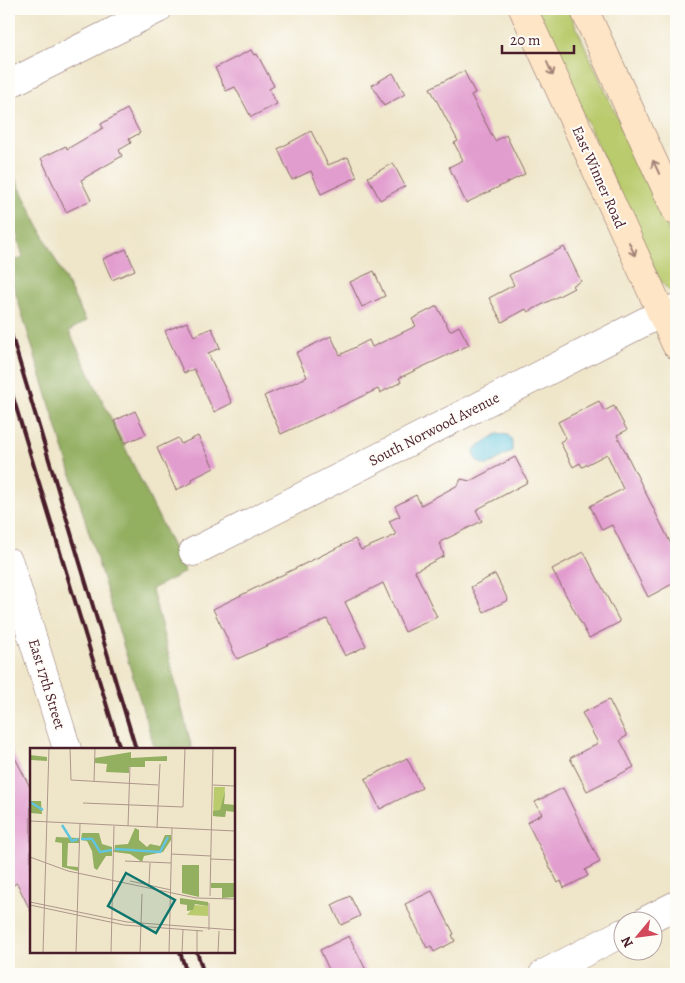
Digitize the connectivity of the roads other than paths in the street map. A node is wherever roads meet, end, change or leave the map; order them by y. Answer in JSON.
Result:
{"nodes":[{"id":1,"x":158,"y":9,"type":"edge"},
{"id":2,"x":523,"y":9,"type":"edge"},
{"id":3,"x":584,"y":9,"type":"edge"},
{"id":4,"x":9,"y":84,"type":"edge"},
{"id":5,"x":676,"y":211,"type":"edge"},
{"id":6,"x":669,"y":311,"type":"edge"},
{"id":7,"x":676,"y":345,"type":"edge"},
{"id":8,"x":193,"y":552,"type":"dead end"},
{"id":9,"x":9,"y":562,"type":"edge"},
{"id":10,"x":67,"y":748,"type":"edge"},
{"id":11,"x":676,"y":906,"type":"edge"},
{"id":12,"x":662,"y":913,"type":"edge"},
{"id":13,"x":612,"y":938,"type":"edge"},
{"id":14,"x":543,"y":974,"type":"edge"}],
"edges":[{"from":1,"to":4,"type":"street"},
{"from":2,"to":6,"type":"street","name":"East Winner Road","one_way":true},
{"from":5,"to":3,"type":"street","one_way":true},
{"from":6,"to":7,"type":"street","name":"East Winner Road"},
{"from":6,"to":8,"type":"street","name":"South Norwood Avenue"},
{"from":9,"to":10,"type":"street","name":"East 17th Street"},
{"from":11,"to":12,"type":"street"},
{"from":13,"to":14,"type":"street"}]}
